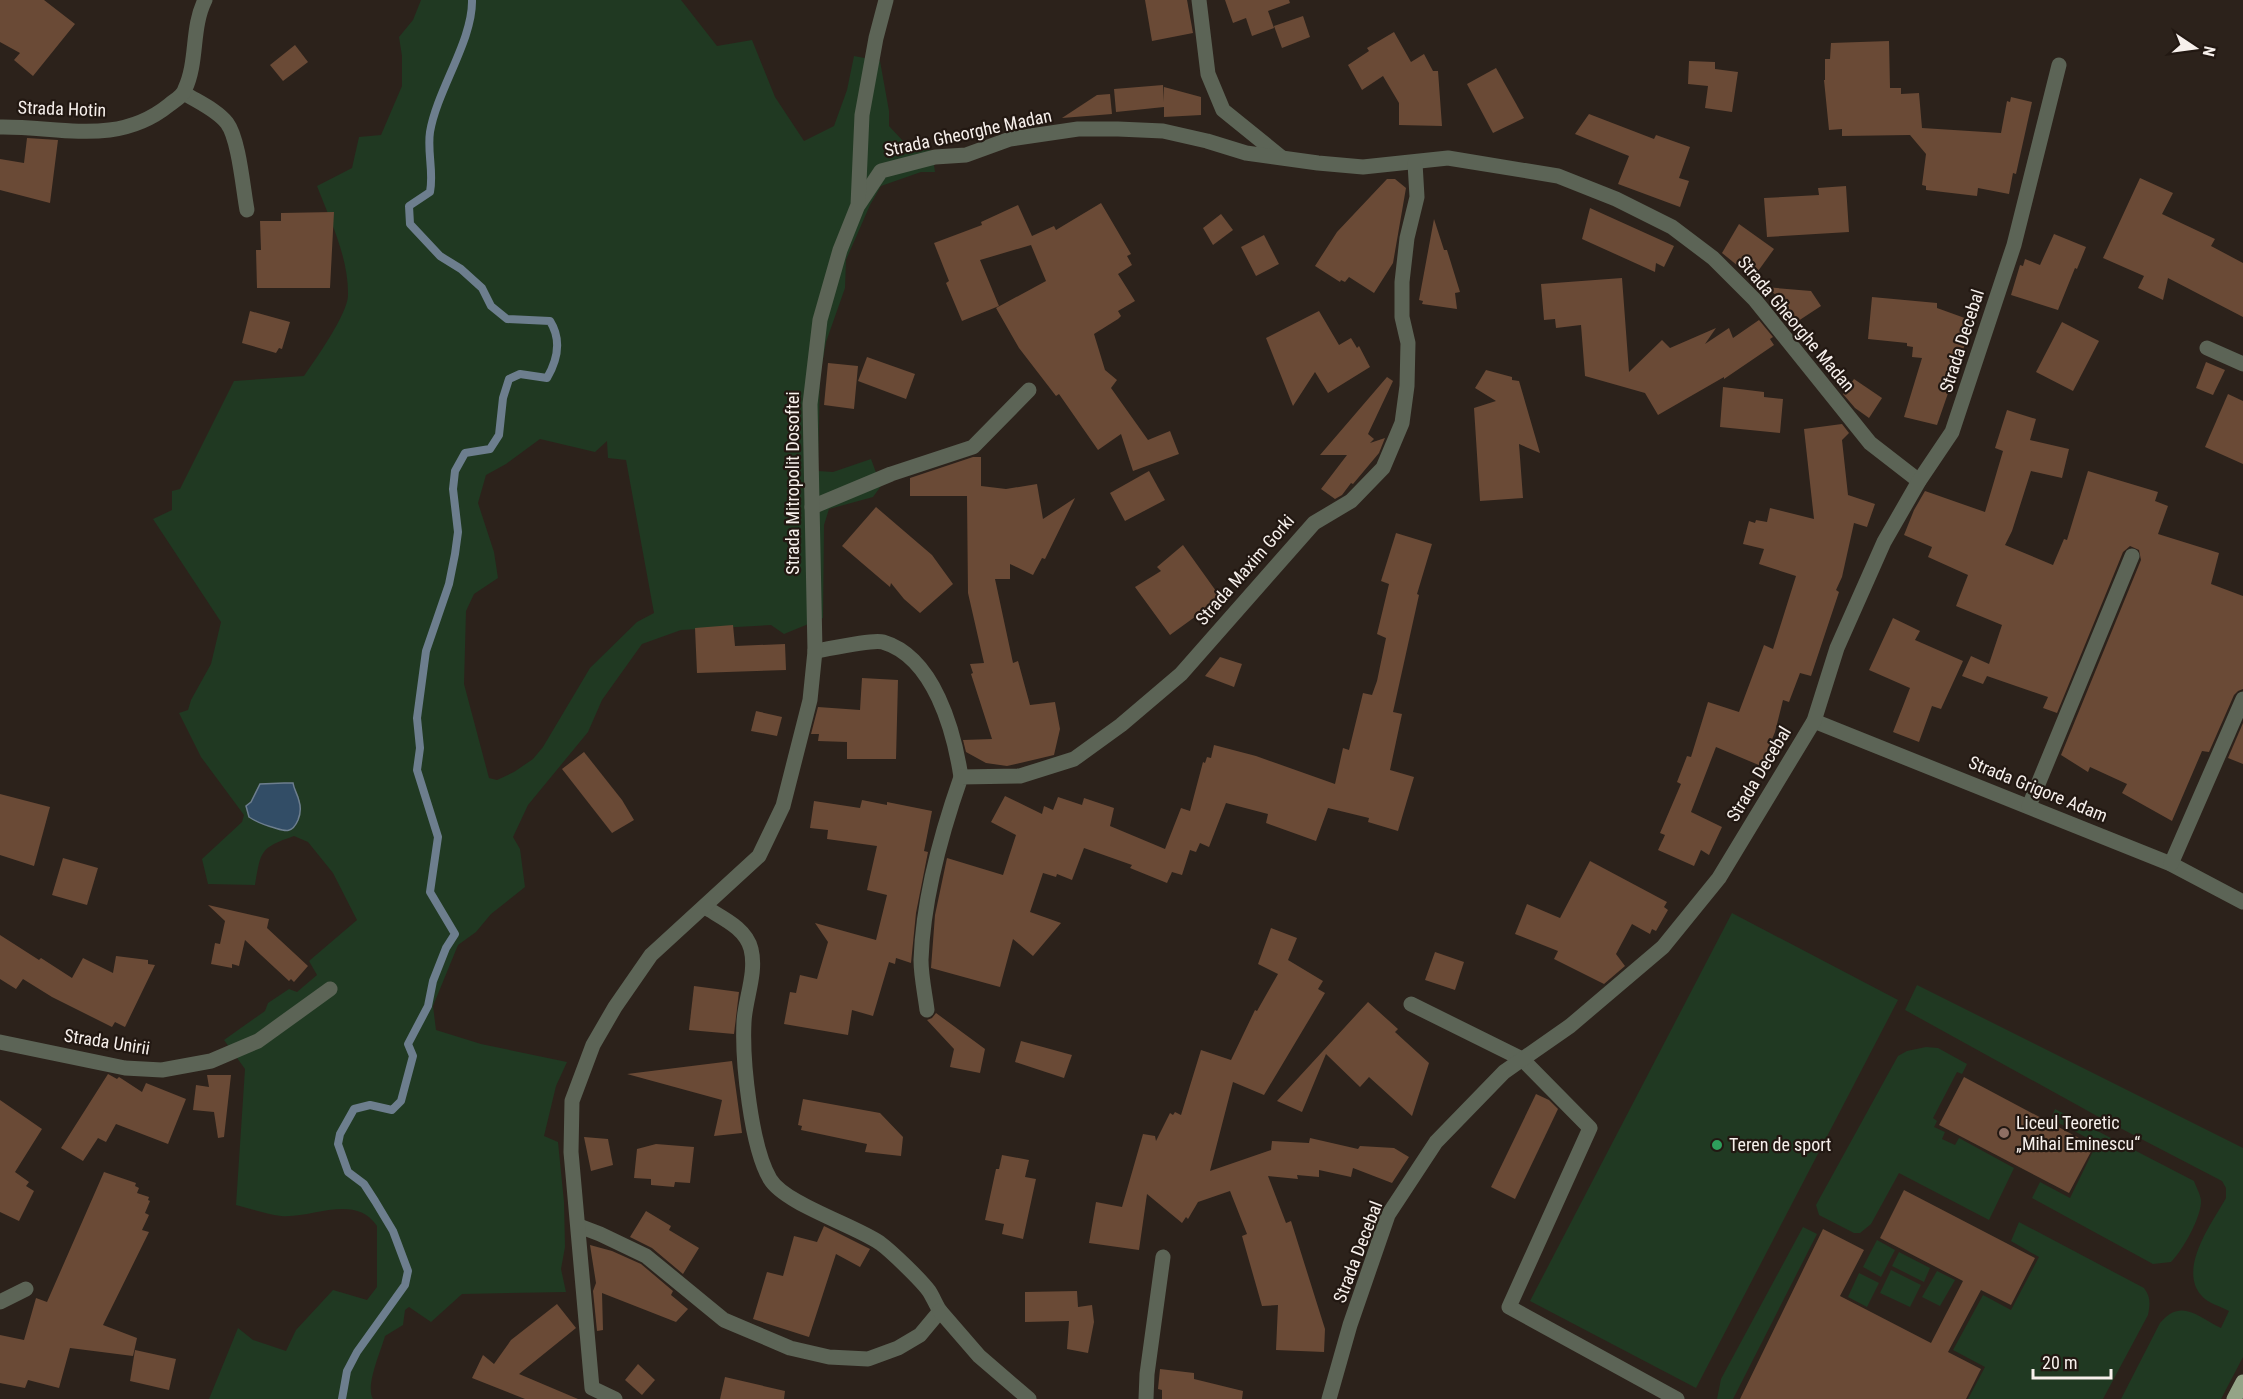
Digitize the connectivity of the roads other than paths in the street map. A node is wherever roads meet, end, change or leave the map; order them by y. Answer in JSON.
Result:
{"nodes":[{"id":1,"x":205,"y":0,"type":"edge"},
{"id":2,"x":886,"y":0,"type":"edge"},
{"id":3,"x":1199,"y":0,"type":"edge"},
{"id":4,"x":2059,"y":65,"type":"dead end"},
{"id":5,"x":184,"y":93,"type":"junction"},
{"id":6,"x":0,"y":127,"type":"edge"},
{"id":7,"x":1281,"y":157,"type":"junction"},
{"id":8,"x":1415,"y":163,"type":"junction"},
{"id":9,"x":858,"y":205,"type":"junction"},
{"id":10,"x":247,"y":210,"type":"dead end"},
{"id":11,"x":2207,"y":348,"type":"dead end"},
{"id":12,"x":2243,"y":364,"type":"edge"},
{"id":13,"x":1029,"y":390,"type":"dead end"},
{"id":14,"x":1919,"y":482,"type":"junction"},
{"id":15,"x":812,"y":507,"type":"junction"},
{"id":16,"x":2132,"y":556,"type":"dead end"},
{"id":17,"x":814,"y":651,"type":"junction"},
{"id":18,"x":2243,"y":699,"type":"edge"},
{"id":19,"x":1814,"y":721,"type":"junction"},
{"id":20,"x":961,"y":777,"type":"junction"},
{"id":21,"x":2029,"y":806,"type":"junction"},
{"id":22,"x":2172,"y":864,"type":"junction"},
{"id":23,"x":2243,"y":902,"type":"edge"},
{"id":24,"x":705,"y":907,"type":"junction"},
{"id":25,"x":330,"y":989,"type":"dead end"},
{"id":26,"x":1411,"y":1004,"type":"dead end"},
{"id":27,"x":927,"y":1010,"type":"dead end"},
{"id":28,"x":0,"y":1042,"type":"edge"},
{"id":29,"x":1522,"y":1059,"type":"junction"},
{"id":30,"x":579,"y":1226,"type":"junction"},
{"id":31,"x":1163,"y":1257,"type":"dead end"},
{"id":32,"x":26,"y":1289,"type":"dead end"},
{"id":33,"x":0,"y":1302,"type":"edge"},
{"id":34,"x":940,"y":1311,"type":"junction"},
{"id":35,"x":2243,"y":1382,"type":"edge"},
{"id":36,"x":591,"y":1394,"type":"edge"},
{"id":37,"x":615,"y":1399,"type":"edge"},
{"id":38,"x":1029,"y":1399,"type":"edge"},
{"id":39,"x":1146,"y":1399,"type":"edge"},
{"id":40,"x":1329,"y":1399,"type":"edge"},
{"id":41,"x":1677,"y":1399,"type":"edge"},
{"id":42,"x":2234,"y":1399,"type":"edge"}],
"edges":[{"from":1,"to":5,"type":"street"},
{"from":2,"to":9,"type":"street","name":"Strada Mitropolit Dosoftei"},
{"from":3,"to":7,"type":"street"},
{"from":4,"to":14,"type":"street","name":"Strada Decebal"},
{"from":5,"to":6,"type":"street","name":"Strada Hotin"},
{"from":5,"to":10,"type":"street"},
{"from":7,"to":8,"type":"street","name":"Strada Gheorghe Madan"},
{"from":7,"to":9,"type":"street","name":"Strada Gheorghe Madan"},
{"from":8,"to":14,"type":"street","name":"Strada Gheorghe Madan"},
{"from":8,"to":20,"type":"street","name":"Strada Maxim Gorki"},
{"from":9,"to":15,"type":"street","name":"Strada Mitropolit Dosoftei"},
{"from":11,"to":12,"type":"street"},
{"from":13,"to":15,"type":"street"},
{"from":14,"to":19,"type":"street","name":"Strada Decebal"},
{"from":15,"to":17,"type":"street","name":"Strada Mitropolit Dosoftei"},
{"from":16,"to":21,"type":"street"},
{"from":17,"to":20,"type":"street"},
{"from":17,"to":24,"type":"street","name":"Strada Mitropolit Dosoftei"},
{"from":18,"to":22,"type":"street"},
{"from":19,"to":21,"type":"street","name":"Strada Grigore Adam"},
{"from":19,"to":29,"type":"street","name":"Strada Decebal"},
{"from":20,"to":27,"type":"street"},
{"from":21,"to":22,"type":"street","name":"Strada Grigore Adam"},
{"from":22,"to":23,"type":"street","name":"Strada Grigore Adam"},
{"from":24,"to":30,"type":"street","name":"Strada Mitropolit Dosoftei"},
{"from":24,"to":34,"type":"street"},
{"from":25,"to":28,"type":"street","name":"Strada Unirii"},
{"from":26,"to":29,"type":"street"},
{"from":29,"to":40,"type":"street","name":"Strada Decebal"},
{"from":29,"to":41,"type":"street"},
{"from":30,"to":34,"type":"street"},
{"from":30,"to":36,"type":"street","name":"Strada Mitropolit Dosoftei"},
{"from":31,"to":39,"type":"street"},
{"from":32,"to":33,"type":"street"},
{"from":34,"to":38,"type":"street"},
{"from":35,"to":42,"type":"main road"},
{"from":36,"to":37,"type":"street","name":"Strada Mitropolit Dosoftei"}]}
